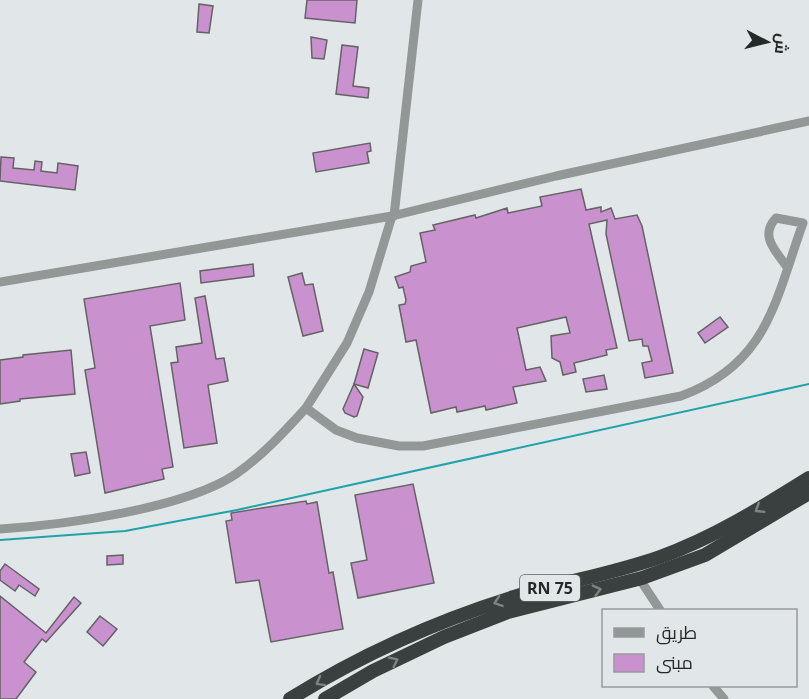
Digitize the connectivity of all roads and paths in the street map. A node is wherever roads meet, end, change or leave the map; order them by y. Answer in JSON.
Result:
{"nodes":[{"id":1,"x":418,"y":0,"type":"edge"},
{"id":2,"x":809,"y":121,"type":"edge"},
{"id":3,"x":393,"y":216,"type":"junction"},
{"id":4,"x":787,"y":267,"type":"junction"},
{"id":5,"x":0,"y":282,"type":"edge"},
{"id":6,"x":306,"y":408,"type":"junction"},
{"id":7,"x":809,"y":478,"type":"edge"},
{"id":8,"x":809,"y":493,"type":"edge"},
{"id":9,"x":0,"y":529,"type":"edge"},
{"id":10,"x":639,"y":578,"type":"junction"},
{"id":11,"x":659,"y":609,"type":"edge"},
{"id":12,"x":714,"y":687,"type":"edge"},
{"id":13,"x":290,"y":699,"type":"edge"},
{"id":14,"x":325,"y":699,"type":"edge"},
{"id":15,"x":723,"y":699,"type":"edge"}],
"edges":[{"from":1,"to":3,"type":"street"},
{"from":2,"to":3,"type":"street"},
{"from":3,"to":5,"type":"street"},
{"from":3,"to":6,"type":"street"},
{"from":4,"to":4,"type":"street"},
{"from":4,"to":6,"type":"street"},
{"from":6,"to":9,"type":"street"},
{"from":7,"to":13,"type":"highway","number":"RN 75","one_way":true},
{"from":8,"to":10,"type":"highway","number":"RN 75"},
{"from":10,"to":11,"type":"street"},
{"from":14,"to":10,"type":"highway","number":"RN 75","one_way":true},
{"from":12,"to":15,"type":"street"}]}
